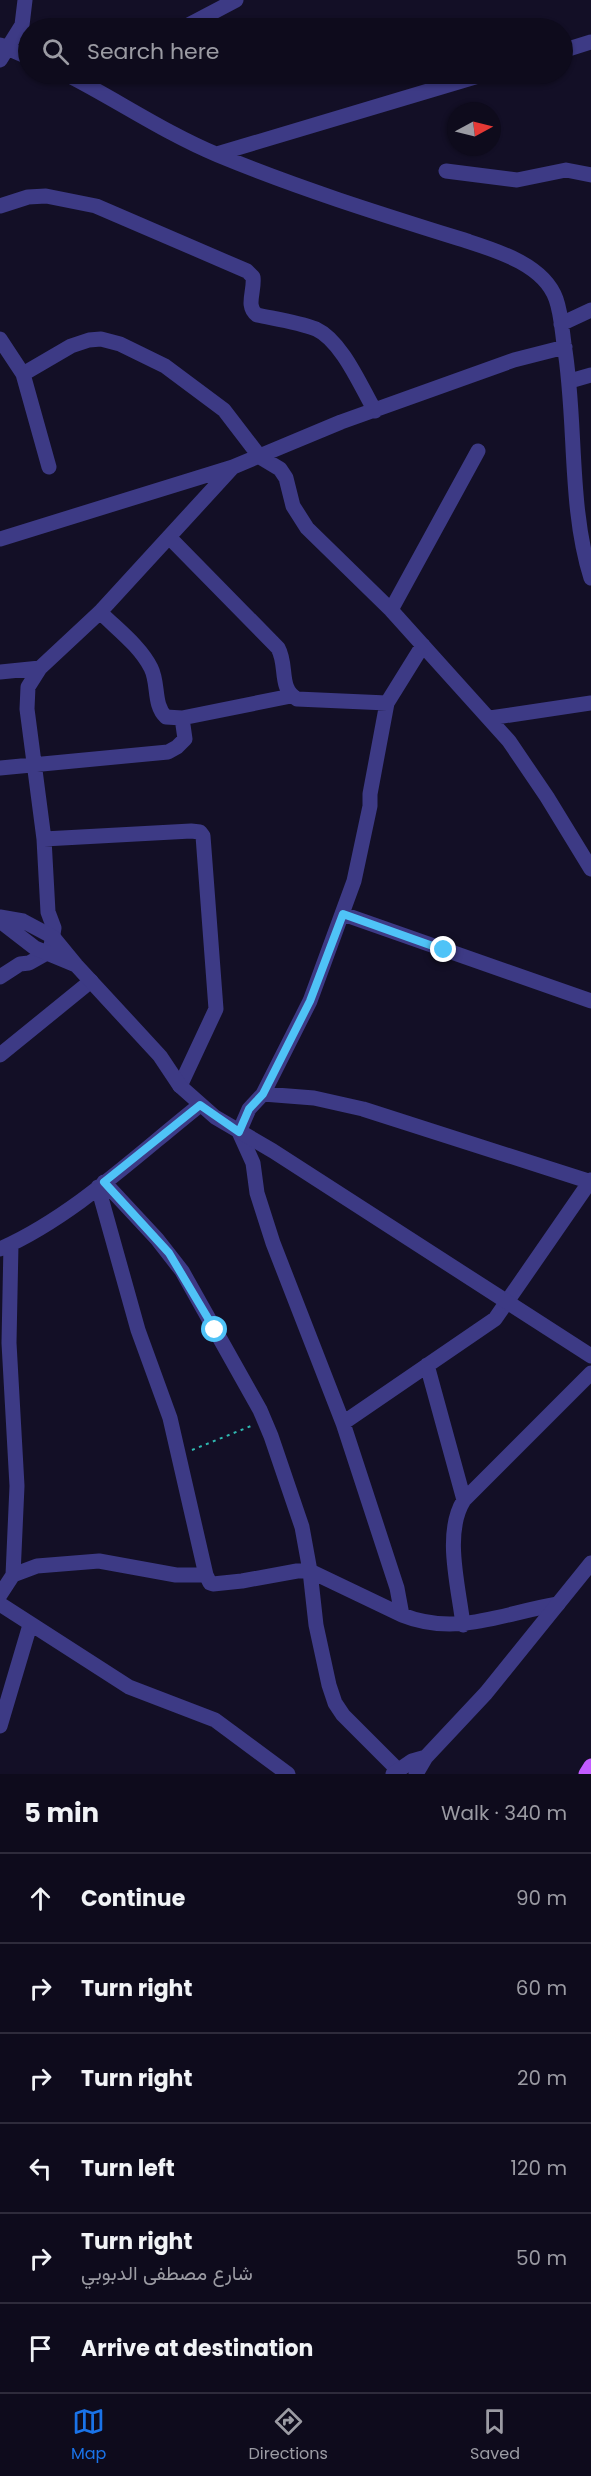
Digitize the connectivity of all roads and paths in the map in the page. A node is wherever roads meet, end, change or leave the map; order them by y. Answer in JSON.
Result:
{"nodes":[{"id":1,"x":25,"y":0,"type":"edge"},
{"id":2,"x":236,"y":0,"type":"edge"},
{"id":3,"x":23,"y":18,"type":"edge"},
{"id":4,"x":202,"y":18,"type":"edge"},
{"id":5,"x":18,"y":30,"type":"edge"},
{"id":6,"x":591,"y":42,"type":"edge"},
{"id":7,"x":573,"y":48,"type":"edge"},
{"id":8,"x":3,"y":51,"type":"edge"},
{"id":9,"x":18,"y":55,"type":"edge"},
{"id":10,"x":87,"y":84,"type":"edge"},
{"id":11,"x":452,"y":84,"type":"edge"},
{"id":12,"x":217,"y":154,"type":"junction"},
{"id":13,"x":447,"y":171,"type":"dead end"},
{"id":14,"x":591,"y":175,"type":"edge"},
{"id":15,"x":0,"y":206,"type":"edge"},
{"id":16,"x":591,"y":310,"type":"edge"},
{"id":17,"x":561,"y":324,"type":"junction"},
{"id":18,"x":0,"y":339,"type":"edge"},
{"id":19,"x":565,"y":347,"type":"junction"},
{"id":20,"x":22,"y":374,"type":"junction"},
{"id":21,"x":591,"y":375,"type":"edge"},
{"id":22,"x":570,"y":381,"type":"junction"},
{"id":23,"x":375,"y":411,"type":"junction"},
{"id":24,"x":478,"y":452,"type":"dead end"},
{"id":25,"x":260,"y":457,"type":"junction"},
{"id":26,"x":49,"y":467,"type":"dead end"},
{"id":27,"x":233,"y":467,"type":"junction"},
{"id":28,"x":169,"y":537,"type":"junction"},
{"id":29,"x":0,"y":539,"type":"edge"},
{"id":30,"x":591,"y":578,"type":"edge"},
{"id":31,"x":391,"y":610,"type":"junction"},
{"id":32,"x":100,"y":612,"type":"junction"},
{"id":33,"x":423,"y":645,"type":"junction"},
{"id":34,"x":40,"y":669,"type":"junction"},
{"id":35,"x":0,"y":672,"type":"edge"},
{"id":36,"x":291,"y":696,"type":"junction"},
{"id":37,"x":387,"y":703,"type":"junction"},
{"id":38,"x":591,"y":703,"type":"edge"},
{"id":39,"x":182,"y":718,"type":"junction"},
{"id":40,"x":490,"y":718,"type":"junction"},
{"id":41,"x":33,"y":766,"type":"junction"},
{"id":42,"x":0,"y":768,"type":"edge"},
{"id":43,"x":44,"y":839,"type":"junction"},
{"id":44,"x":591,"y":869,"type":"edge"},
{"id":45,"x":48,"y":912,"type":"junction"},
{"id":46,"x":343,"y":914,"type":"junction"},
{"id":47,"x":0,"y":919,"type":"edge"},
{"id":48,"x":35,"y":926,"type":"junction"},
{"id":49,"x":53,"y":937,"type":"junction"},
{"id":50,"x":25,"y":942,"type":"junction"},
{"id":51,"x":45,"y":954,"type":"junction"},
{"id":52,"x":20,"y":964,"type":"junction"},
{"id":53,"x":76,"y":965,"type":"junction"},
{"id":54,"x":0,"y":977,"type":"edge"},
{"id":55,"x":91,"y":981,"type":"junction"},
{"id":56,"x":591,"y":1001,"type":"edge"},
{"id":57,"x":0,"y":1055,"type":"edge"},
{"id":58,"x":180,"y":1086,"type":"junction"},
{"id":59,"x":263,"y":1094,"type":"junction"},
{"id":60,"x":200,"y":1105,"type":"junction"},
{"id":61,"x":239,"y":1132,"type":"junction"},
{"id":62,"x":591,"y":1182,"type":"edge"},
{"id":63,"x":101,"y":1184,"type":"junction"},
{"id":64,"x":6,"y":1246,"type":"edge"},
{"id":65,"x":508,"y":1303,"type":"junction"},
{"id":66,"x":591,"y":1356,"type":"edge"},
{"id":67,"x":427,"y":1365,"type":"junction"},
{"id":68,"x":591,"y":1373,"type":"edge"},
{"id":69,"x":264,"y":1421,"type":"junction"},
{"id":70,"x":343,"y":1423,"type":"junction"},
{"id":71,"x":178,"y":1456,"type":"junction"},
{"id":72,"x":464,"y":1500,"type":"junction"},
{"id":73,"x":591,"y":1563,"type":"edge"},
{"id":74,"x":310,"y":1571,"type":"junction"},
{"id":75,"x":13,"y":1575,"type":"junction"},
{"id":76,"x":206,"y":1575,"type":"junction"},
{"id":77,"x":0,"y":1594,"type":"edge"},
{"id":78,"x":0,"y":1604,"type":"edge"},
{"id":79,"x":558,"y":1604,"type":"junction"},
{"id":80,"x":402,"y":1615,"type":"junction"},
{"id":81,"x":30,"y":1625,"type":"junction"},
{"id":82,"x":463,"y":1625,"type":"junction"},
{"id":83,"x":0,"y":1726,"type":"edge"},
{"id":84,"x":591,"y":1766,"type":"edge"},
{"id":85,"x":420,"y":1769,"type":"edge"},
{"id":86,"x":395,"y":1772,"type":"edge"},
{"id":87,"x":284,"y":1773,"type":"edge"},
{"id":88,"x":586,"y":1774,"type":"edge"}],
"edges":[{"from":1,"to":3,"type":"street"},
{"from":2,"to":4,"type":"street"},
{"from":5,"to":8,"type":"street"},
{"from":6,"to":7,"type":"street"},
{"from":8,"to":9,"type":"street"},
{"from":10,"to":12,"type":"street"},
{"from":11,"to":12,"type":"street"},
{"from":12,"to":17,"type":"street"},
{"from":13,"to":14,"type":"street"},
{"from":15,"to":23,"type":"street"},
{"from":16,"to":17,"type":"street"},
{"from":17,"to":19,"type":"street"},
{"from":18,"to":20,"type":"street"},
{"from":19,"to":22,"type":"street"},
{"from":19,"to":23,"type":"street"},
{"from":20,"to":25,"type":"street"},
{"from":20,"to":26,"type":"street"},
{"from":21,"to":22,"type":"street"},
{"from":22,"to":30,"type":"street"},
{"from":23,"to":25,"type":"street"},
{"from":24,"to":31,"type":"street"},
{"from":25,"to":27,"type":"street"},
{"from":25,"to":31,"type":"street"},
{"from":27,"to":28,"type":"street"},
{"from":27,"to":29,"type":"street"},
{"from":28,"to":32,"type":"street"},
{"from":28,"to":36,"type":"street"},
{"from":31,"to":33,"type":"street"},
{"from":32,"to":34,"type":"street"},
{"from":32,"to":39,"type":"street"},
{"from":33,"to":37,"type":"street"},
{"from":33,"to":40,"type":"street"},
{"from":34,"to":35,"type":"street"},
{"from":34,"to":41,"type":"street"},
{"from":36,"to":37,"type":"street"},
{"from":36,"to":39,"type":"street"},
{"from":37,"to":46,"type":"street"},
{"from":38,"to":40,"type":"street"},
{"from":39,"to":41,"type":"street"},
{"from":40,"to":44,"type":"street"},
{"from":41,"to":42,"type":"street"},
{"from":41,"to":43,"type":"street"},
{"from":43,"to":45,"type":"street"},
{"from":43,"to":58,"type":"street"},
{"from":45,"to":48,"type":"street"},
{"from":45,"to":49,"type":"street"},
{"from":46,"to":56,"type":"street"},
{"from":46,"to":59,"type":"street"},
{"from":47,"to":48,"type":"street"},
{"from":47,"to":50,"type":"street"},
{"from":48,"to":49,"type":"street"},
{"from":48,"to":50,"type":"street"},
{"from":49,"to":51,"type":"street"},
{"from":49,"to":53,"type":"street"},
{"from":50,"to":51,"type":"street"},
{"from":50,"to":52,"type":"street"},
{"from":51,"to":52,"type":"street"},
{"from":51,"to":53,"type":"street"},
{"from":52,"to":54,"type":"street"},
{"from":53,"to":55,"type":"street"},
{"from":55,"to":57,"type":"street"},
{"from":55,"to":58,"type":"street"},
{"from":58,"to":60,"type":"street"},
{"from":59,"to":61,"type":"street"},
{"from":59,"to":62,"type":"street"},
{"from":60,"to":61,"type":"street"},
{"from":60,"to":63,"type":"street"},
{"from":61,"to":65,"type":"street"},
{"from":61,"to":70,"type":"street"},
{"from":62,"to":65,"type":"street"},
{"from":63,"to":64,"type":"street"},
{"from":63,"to":69,"type":"street"},
{"from":63,"to":71,"type":"street"},
{"from":64,"to":75,"type":"street"},
{"from":65,"to":66,"type":"street"},
{"from":65,"to":67,"type":"street"},
{"from":67,"to":70,"type":"street"},
{"from":67,"to":72,"type":"street"},
{"from":68,"to":72,"type":"street"},
{"from":69,"to":71,"type":"path"},
{"from":69,"to":74,"type":"street"},
{"from":70,"to":80,"type":"street"},
{"from":71,"to":76,"type":"street"},
{"from":72,"to":82,"type":"street"},
{"from":73,"to":79,"type":"street"},
{"from":74,"to":76,"type":"street"},
{"from":74,"to":80,"type":"street"},
{"from":74,"to":86,"type":"street"},
{"from":75,"to":76,"type":"street"},
{"from":75,"to":77,"type":"street"},
{"from":78,"to":81,"type":"street"},
{"from":79,"to":82,"type":"street"},
{"from":79,"to":85,"type":"street"},
{"from":80,"to":82,"type":"street"},
{"from":81,"to":83,"type":"street"},
{"from":81,"to":87,"type":"street"},
{"from":84,"to":88,"type":"main road"},
{"from":85,"to":86,"type":"street"}]}
